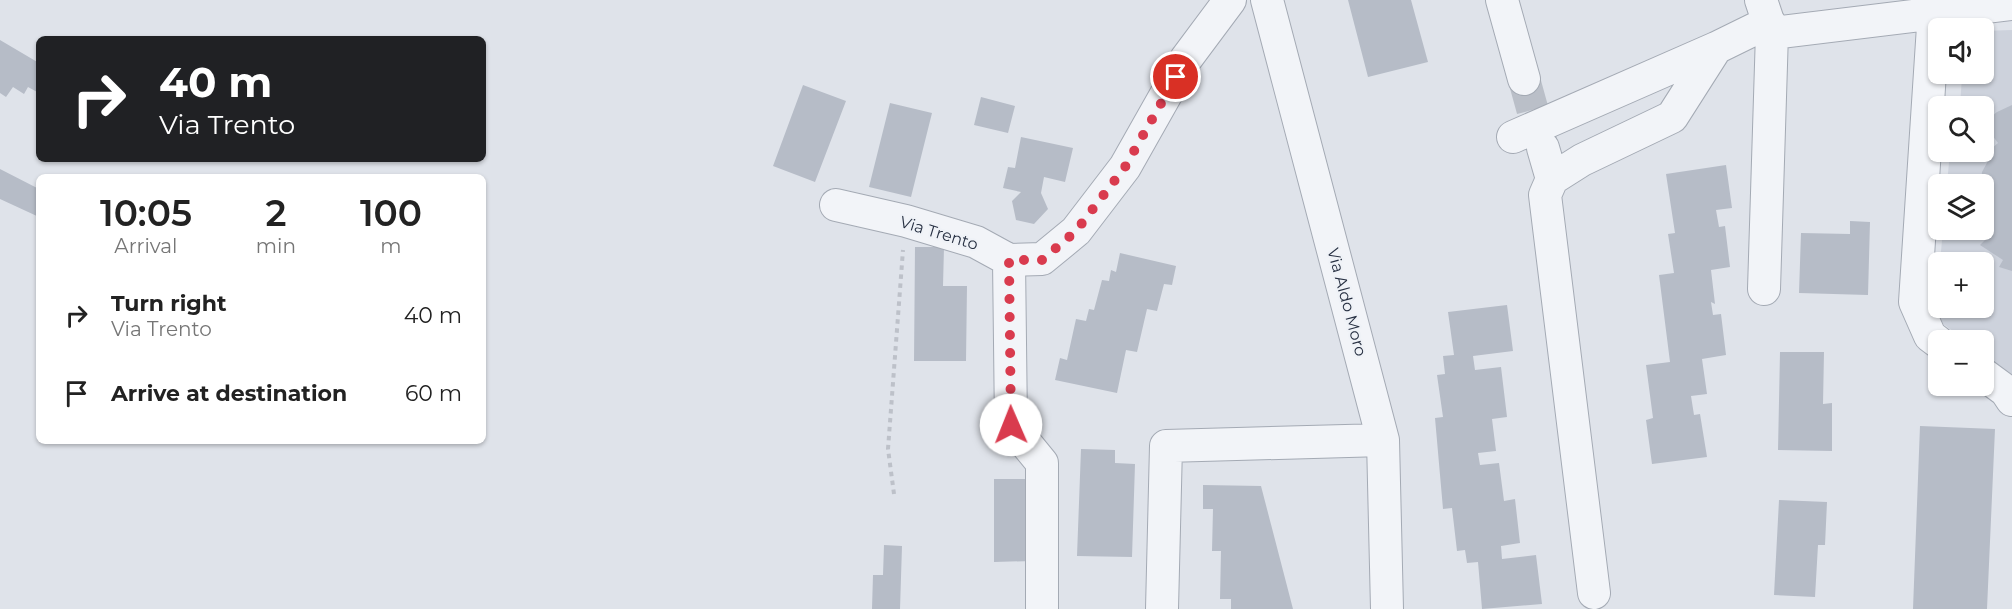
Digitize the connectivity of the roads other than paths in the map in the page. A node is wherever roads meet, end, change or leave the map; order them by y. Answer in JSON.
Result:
{"nodes":[{"id":1,"x":1230,"y":0,"type":"edge"},
{"id":2,"x":1267,"y":0,"type":"edge"},
{"id":3,"x":1502,"y":0,"type":"edge"},
{"id":4,"x":2012,"y":4,"type":"edge"},
{"id":5,"x":1934,"y":12,"type":"junction"},
{"id":6,"x":1767,"y":19,"type":"edge"},
{"id":7,"x":1716,"y":48,"type":"junction"},
{"id":8,"x":1524,"y":79,"type":"tunnel mouth"},
{"id":9,"x":1513,"y":137,"type":"dead end"},
{"id":10,"x":1543,"y":148,"type":"tunnel mouth"},
{"id":11,"x":1552,"y":179,"type":"junction"},
{"id":12,"x":836,"y":205,"type":"dead end"},
{"id":13,"x":1009,"y":260,"type":"junction"},
{"id":14,"x":1764,"y":289,"type":"dead end"},
{"id":15,"x":1928,"y":331,"type":"edge"},
{"id":16,"x":1994,"y":382,"type":"edge"},
{"id":17,"x":2012,"y":400,"type":"edge"},
{"id":18,"x":1383,"y":440,"type":"junction"},
{"id":19,"x":1594,"y":593,"type":"dead end"},
{"id":20,"x":1042,"y":608,"type":"edge"},
{"id":21,"x":1162,"y":609,"type":"edge"},
{"id":22,"x":1387,"y":609,"type":"edge"}],
"edges":[{"from":1,"to":13,"type":"street","name":"Via Trento"},
{"from":2,"to":18,"type":"street","name":"Via Aldo Moro"},
{"from":3,"to":8,"type":"street"},
{"from":4,"to":5,"type":"street"},
{"from":5,"to":6,"type":"street"},
{"from":5,"to":15,"type":"street"},
{"from":6,"to":7,"type":"street"},
{"from":6,"to":14,"type":"street"},
{"from":7,"to":9,"type":"street"},
{"from":7,"to":11,"type":"street"},
{"from":10,"to":11,"type":"street"},
{"from":11,"to":19,"type":"street"},
{"from":12,"to":13,"type":"street","name":"Via Trento"},
{"from":13,"to":20,"type":"street"},
{"from":16,"to":17,"type":"street"},
{"from":18,"to":21,"type":"street"},
{"from":18,"to":22,"type":"street","name":"Via Aldo Moro"}]}
